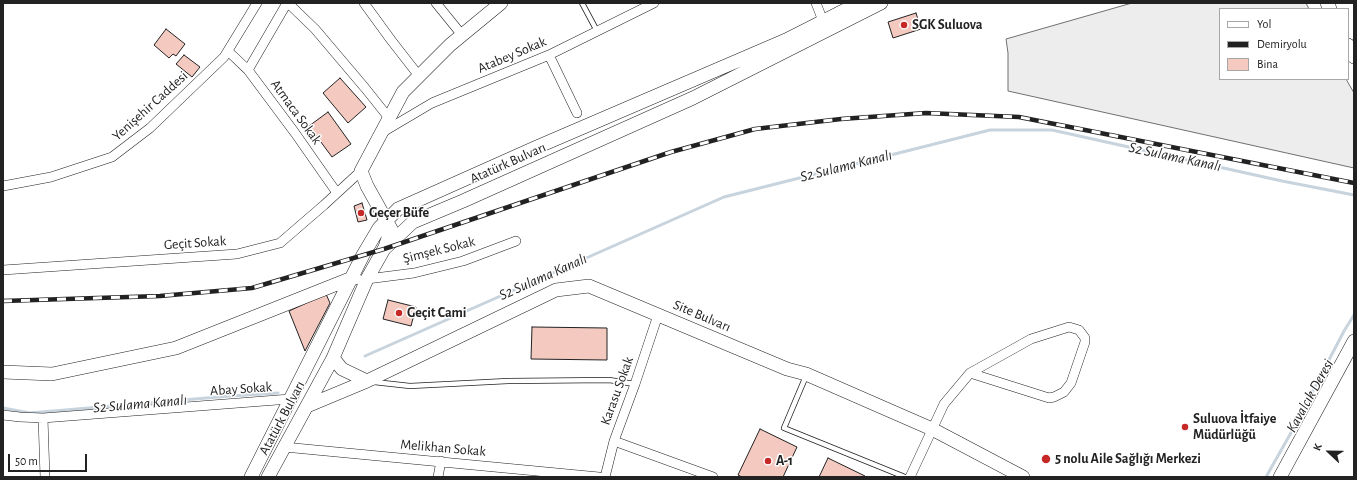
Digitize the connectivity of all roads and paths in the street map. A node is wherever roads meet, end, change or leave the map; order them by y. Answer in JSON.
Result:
{"nodes":[{"id":1,"x":257,"y":3,"type":"edge"},
{"id":2,"x":288,"y":3,"type":"edge"},
{"id":3,"x":364,"y":3,"type":"edge"},
{"id":4,"x":436,"y":3,"type":"edge"},
{"id":5,"x":501,"y":3,"type":"edge"},
{"id":6,"x":582,"y":3,"type":"edge"},
{"id":7,"x":654,"y":3,"type":"edge"},
{"id":8,"x":816,"y":3,"type":"edge"},
{"id":9,"x":859,"y":3,"type":"edge"},
{"id":10,"x":881,"y":3,"type":"edge"},
{"id":11,"x":823,"y":21,"type":"junction"},
{"id":12,"x":597,"y":32,"type":"junction"},
{"id":13,"x":462,"y":35,"type":"junction"},
{"id":14,"x":1349,"y":47,"type":"edge"},
{"id":15,"x":228,"y":51,"type":"junction"},
{"id":16,"x":549,"y":55,"type":"junction"},
{"id":17,"x":1354,"y":57,"type":"edge"},
{"id":18,"x":248,"y":70,"type":"junction"},
{"id":19,"x":419,"y":76,"type":"junction"},
{"id":20,"x":577,"y":113,"type":"dead end"},
{"id":21,"x":389,"y":118,"type":"junction"},
{"id":22,"x":381,"y":132,"type":"junction"},
{"id":23,"x":361,"y":170,"type":"junction"},
{"id":24,"x":3,"y":186,"type":"edge"},
{"id":25,"x":337,"y":193,"type":"junction"},
{"id":26,"x":387,"y":220,"type":"junction"},
{"id":27,"x":516,"y":241,"type":"dead end"},
{"id":28,"x":384,"y":249,"type":"junction"},
{"id":29,"x":3,"y":270,"type":"edge"},
{"id":30,"x":352,"y":278,"type":"junction"},
{"id":31,"x":367,"y":279,"type":"junction"},
{"id":32,"x":658,"y":315,"type":"junction"},
{"id":33,"x":1354,"y":341,"type":"edge"},
{"id":34,"x":333,"y":358,"type":"junction"},
{"id":35,"x":3,"y":372,"type":"edge"},
{"id":36,"x":970,"y":372,"type":"junction"},
{"id":37,"x":806,"y":374,"type":"junction"},
{"id":38,"x":367,"y":381,"type":"junction"},
{"id":39,"x":635,"y":384,"type":"junction"},
{"id":40,"x":290,"y":399,"type":"junction"},
{"id":41,"x":307,"y":406,"type":"junction"},
{"id":42,"x":3,"y":415,"type":"edge"},
{"id":43,"x":43,"y":418,"type":"junction"},
{"id":44,"x":932,"y":429,"type":"junction"},
{"id":45,"x":614,"y":441,"type":"junction"},
{"id":46,"x":284,"y":447,"type":"junction"},
{"id":47,"x":441,"y":461,"type":"junction"},
{"id":48,"x":45,"y":477,"type":"edge"},
{"id":49,"x":251,"y":477,"type":"edge"},
{"id":50,"x":268,"y":477,"type":"edge"},
{"id":51,"x":438,"y":477,"type":"edge"},
{"id":52,"x":599,"y":477,"type":"edge"},
{"id":53,"x":605,"y":477,"type":"edge"},
{"id":54,"x":713,"y":477,"type":"edge"},
{"id":55,"x":905,"y":477,"type":"edge"},
{"id":56,"x":910,"y":477,"type":"edge"},
{"id":57,"x":1023,"y":477,"type":"edge"},
{"id":58,"x":1280,"y":477,"type":"edge"}],
"edges":[{"from":1,"to":15,"type":"street","name":"Yenişehir Caddesi"},
{"from":2,"to":18,"type":"street"},
{"from":2,"to":21,"type":"street"},
{"from":3,"to":19,"type":"street"},
{"from":4,"to":13,"type":"street"},
{"from":5,"to":13,"type":"street"},
{"from":6,"to":12,"type":"lane"},
{"from":7,"to":12,"type":"street","name":"Atabey Sokak"},
{"from":8,"to":11,"type":"street"},
{"from":9,"to":11,"type":"street","name":"Atatürk Bulvarı"},
{"from":10,"to":28,"type":"street","name":"Atatürk Bulvarı"},
{"from":11,"to":26,"type":"street","name":"Atatürk Bulvarı"},
{"from":12,"to":16,"type":"street","name":"Atabey Sokak"},
{"from":13,"to":19,"type":"street"},
{"from":14,"to":17,"type":"street"},
{"from":15,"to":18,"type":"street","name":"Atmaca Sokak"},
{"from":15,"to":24,"type":"street","name":"Yenişehir Caddesi"},
{"from":16,"to":20,"type":"street"},
{"from":16,"to":22,"type":"street","name":"Atabey Sokak"},
{"from":18,"to":25,"type":"street","name":"Atmaca Sokak"},
{"from":19,"to":21,"type":"street"},
{"from":21,"to":22,"type":"street"},
{"from":22,"to":23,"type":"street"},
{"from":23,"to":25,"type":"street","name":"Geçit Sokak"},
{"from":23,"to":26,"type":"street"},
{"from":25,"to":29,"type":"street","name":"Geçit Sokak"},
{"from":26,"to":28,"type":"street"},
{"from":26,"to":30,"type":"street","name":"Atatürk Bulvarı"},
{"from":27,"to":31,"type":"street","name":"Şimşek Sokak"},
{"from":28,"to":31,"type":"street","name":"Atatürk Bulvarı"},
{"from":30,"to":31,"type":"street"},
{"from":30,"to":35,"type":"street"},
{"from":30,"to":40,"type":"street","name":"Atatürk Bulvarı"},
{"from":31,"to":34,"type":"street","name":"Atatürk Bulvarı"},
{"from":32,"to":37,"type":"street","name":"Site Bulvarı"},
{"from":32,"to":38,"type":"street","name":"Site Bulvarı"},
{"from":32,"to":39,"type":"street","name":"Karasu Sokak"},
{"from":33,"to":58,"type":"street"},
{"from":34,"to":38,"type":"street"},
{"from":34,"to":41,"type":"street","name":"Atatürk Bulvarı"},
{"from":36,"to":36,"type":"street"},
{"from":36,"to":44,"type":"street"},
{"from":37,"to":44,"type":"street","name":"Site Bulvarı"},
{"from":37,"to":55,"type":"lane"},
{"from":38,"to":39,"type":"lane"},
{"from":38,"to":41,"type":"street","name":"Site Bulvarı"},
{"from":39,"to":45,"type":"street","name":"Karasu Sokak"},
{"from":40,"to":43,"type":"street","name":"Abay Sokak"},
{"from":40,"to":49,"type":"street","name":"Atatürk Bulvarı"},
{"from":41,"to":46,"type":"street","name":"Atatürk Bulvarı"},
{"from":42,"to":43,"type":"street","name":"Abay Sokak"},
{"from":43,"to":48,"type":"street"},
{"from":44,"to":56,"type":"street"},
{"from":44,"to":57,"type":"street","name":"Site Bulvarı"},
{"from":45,"to":53,"type":"street","name":"Karasu Sokak"},
{"from":45,"to":54,"type":"street"},
{"from":46,"to":47,"type":"street","name":"Melikhan Sokak"},
{"from":46,"to":50,"type":"street","name":"Atatürk Bulvarı"},
{"from":47,"to":51,"type":"street"},
{"from":47,"to":52,"type":"street","name":"Melikhan Sokak"}]}
